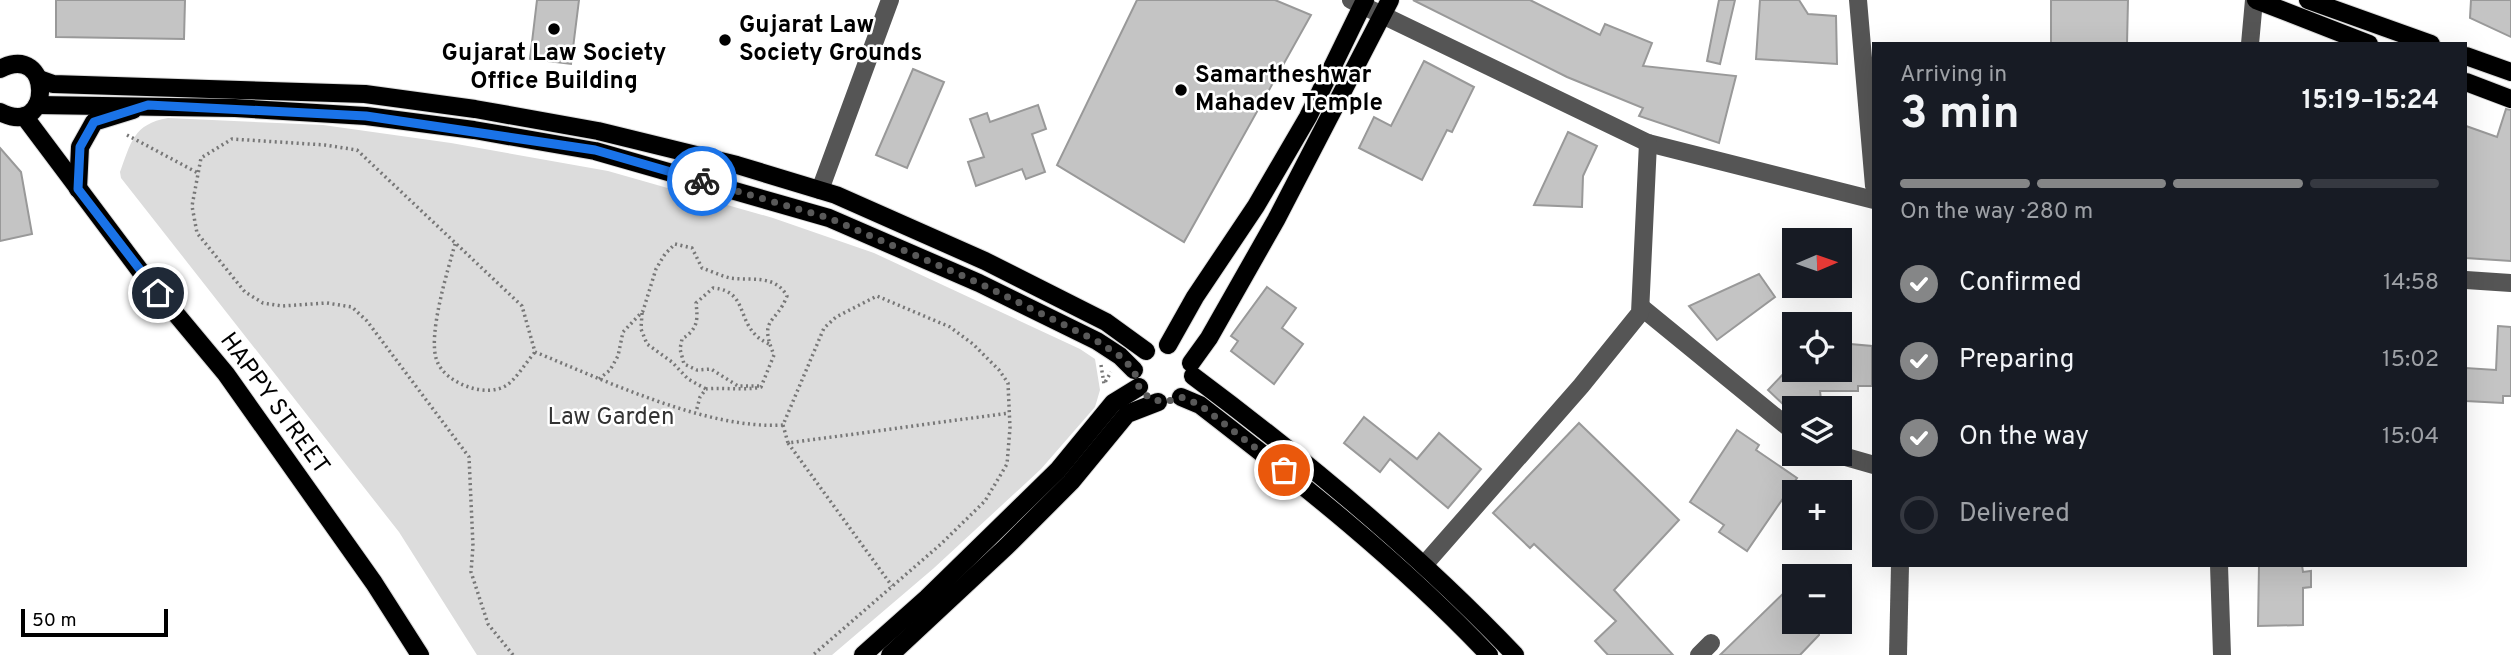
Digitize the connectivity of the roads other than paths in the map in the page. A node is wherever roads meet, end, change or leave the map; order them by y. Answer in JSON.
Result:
{"nodes":[{"id":1,"x":890,"y":0,"type":"edge"},
{"id":2,"x":1858,"y":0,"type":"edge"},
{"id":3,"x":2255,"y":0,"type":"edge"},
{"id":4,"x":2308,"y":0,"type":"edge"},
{"id":5,"x":1360,"y":2,"type":"edge"},
{"id":6,"x":1386,"y":8,"type":"edge"},
{"id":7,"x":2250,"y":42,"type":"edge"},
{"id":8,"x":2364,"y":42,"type":"edge"},
{"id":9,"x":2425,"y":42,"type":"edge"},
{"id":10,"x":2467,"y":56,"type":"edge"},
{"id":11,"x":2,"y":63,"type":"edge"},
{"id":12,"x":2511,"y":72,"type":"edge"},
{"id":13,"x":39,"y":79,"type":"junction"},
{"id":14,"x":2467,"y":82,"type":"edge"},
{"id":15,"x":2511,"y":99,"type":"edge"},
{"id":16,"x":148,"y":105,"type":"junction"},
{"id":17,"x":30,"y":111,"type":"junction"},
{"id":18,"x":0,"y":112,"type":"edge"},
{"id":19,"x":1648,"y":143,"type":"junction"},
{"id":20,"x":1872,"y":163,"type":"edge"},
{"id":21,"x":78,"y":189,"type":"junction"},
{"id":22,"x":820,"y":190,"type":"junction"},
{"id":23,"x":1872,"y":199,"type":"edge"},
{"id":24,"x":2467,"y":280,"type":"edge"},
{"id":25,"x":2511,"y":283,"type":"edge"},
{"id":26,"x":1641,"y":307,"type":"junction"},
{"id":27,"x":1168,"y":345,"type":"junction"},
{"id":28,"x":1146,"y":351,"type":"junction"},
{"id":29,"x":1192,"y":370,"type":"junction"},
{"id":30,"x":1137,"y":379,"type":"junction"},
{"id":31,"x":1181,"y":397,"type":"junction"},
{"id":32,"x":1158,"y":401,"type":"junction"},
{"id":33,"x":1782,"y":422,"type":"edge"},
{"id":34,"x":1852,"y":459,"type":"edge"},
{"id":35,"x":1872,"y":464,"type":"edge"},
{"id":36,"x":1424,"y":565,"type":"junction"},
{"id":37,"x":1900,"y":567,"type":"edge"},
{"id":38,"x":2220,"y":567,"type":"edge"},
{"id":39,"x":867,"y":654,"type":"edge"},
{"id":40,"x":420,"y":655,"type":"edge"},
{"id":41,"x":890,"y":655,"type":"edge"},
{"id":42,"x":1489,"y":655,"type":"edge"},
{"id":43,"x":1515,"y":655,"type":"edge"},
{"id":44,"x":1898,"y":655,"type":"edge"},
{"id":45,"x":2222,"y":655,"type":"edge"}],
"edges":[{"from":1,"to":22,"type":"street"},
{"from":2,"to":20,"type":"street"},
{"from":3,"to":7,"type":"street"},
{"from":3,"to":8,"type":"main road"},
{"from":4,"to":9,"type":"main road"},
{"from":5,"to":6,"type":"street"},
{"from":5,"to":27,"type":"main road"},
{"from":6,"to":19,"type":"street"},
{"from":6,"to":29,"type":"main road"},
{"from":10,"to":12,"type":"main road"},
{"from":11,"to":13,"type":"main road"},
{"from":13,"to":17,"type":"main road"},
{"from":13,"to":22,"type":"main road"},
{"from":14,"to":15,"type":"main road"},
{"from":16,"to":17,"type":"main road"},
{"from":16,"to":21,"type":"main road"},
{"from":16,"to":30,"type":"main road"},
{"from":17,"to":18,"type":"main road"},
{"from":17,"to":21,"type":"main road","name":"HAPPY STREET"},
{"from":19,"to":23,"type":"street"},
{"from":19,"to":26,"type":"street"},
{"from":21,"to":40,"type":"main road","name":"HAPPY STREET"},
{"from":22,"to":28,"type":"main road"},
{"from":24,"to":25,"type":"street"},
{"from":26,"to":33,"type":"street"},
{"from":26,"to":36,"type":"street"},
{"from":27,"to":28,"type":"main road"},
{"from":27,"to":29,"type":"main road"},
{"from":28,"to":30,"type":"main road"},
{"from":29,"to":31,"type":"main road"},
{"from":29,"to":36,"type":"main road"},
{"from":30,"to":32,"type":"main road"},
{"from":30,"to":39,"type":"main road"},
{"from":31,"to":32,"type":"main road"},
{"from":31,"to":42,"type":"main road"},
{"from":32,"to":41,"type":"main road"},
{"from":34,"to":35,"type":"street"},
{"from":36,"to":43,"type":"main road"},
{"from":37,"to":44,"type":"street"},
{"from":38,"to":45,"type":"street"}]}
